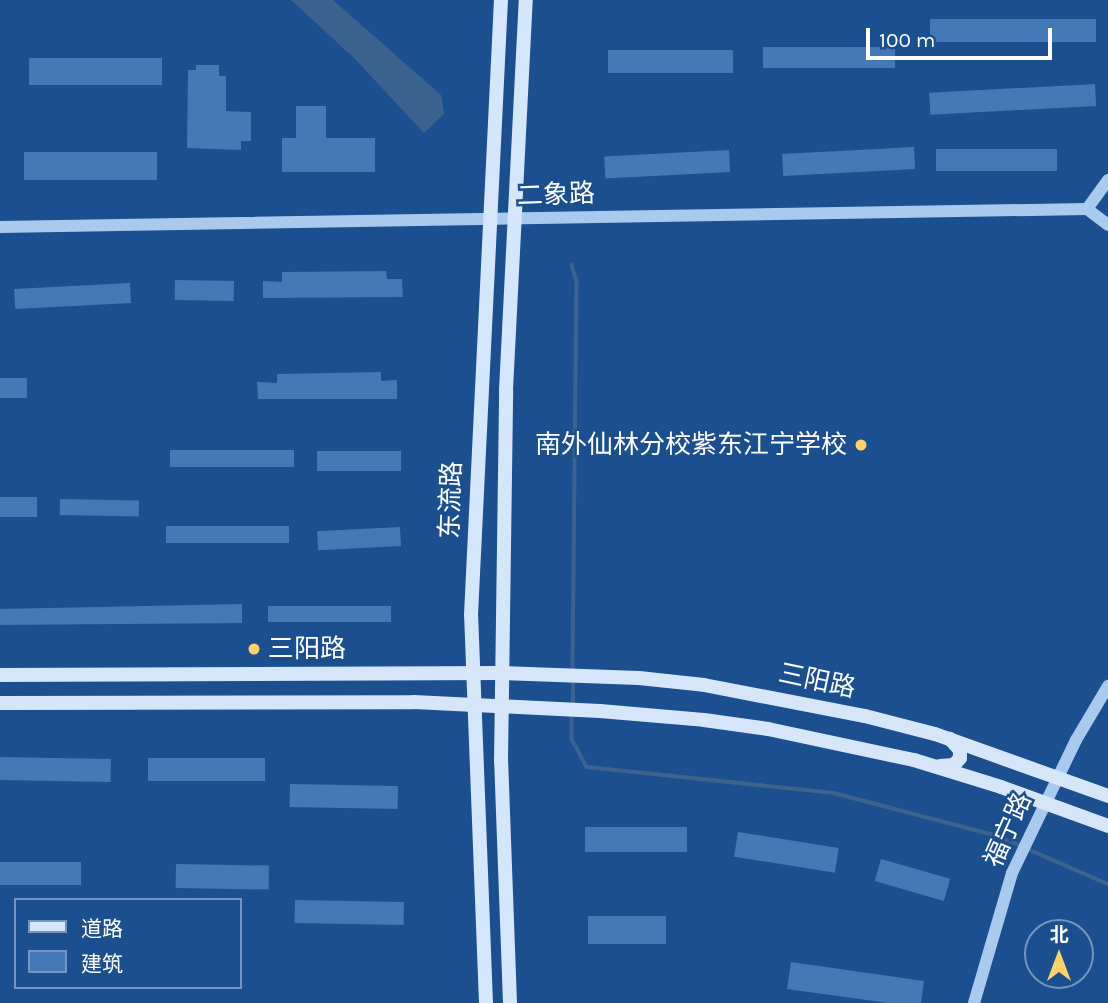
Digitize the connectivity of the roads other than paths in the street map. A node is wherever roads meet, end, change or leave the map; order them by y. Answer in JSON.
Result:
{"nodes":[{"id":1,"x":501,"y":0,"type":"edge"},
{"id":2,"x":526,"y":0,"type":"edge"},
{"id":3,"x":1108,"y":180,"type":"edge"},
{"id":4,"x":1087,"y":209,"type":"junction"},
{"id":5,"x":488,"y":219,"type":"junction"},
{"id":6,"x":515,"y":219,"type":"junction"},
{"id":7,"x":1108,"y":225,"type":"edge"},
{"id":8,"x":0,"y":227,"type":"edge"},
{"id":9,"x":472,"y":673,"type":"junction"},
{"id":10,"x":502,"y":673,"type":"junction"},
{"id":11,"x":0,"y":675,"type":"edge"},
{"id":12,"x":1108,"y":686,"type":"edge"},
{"id":13,"x":0,"y":703,"type":"edge"},
{"id":14,"x":473,"y":705,"type":"junction"},
{"id":15,"x":501,"y":706,"type":"junction"},
{"id":16,"x":950,"y":739,"type":"junction"},
{"id":17,"x":936,"y":767,"type":"junction"},
{"id":18,"x":1058,"y":776,"type":"junction"},
{"id":19,"x":1108,"y":796,"type":"edge"},
{"id":20,"x":1045,"y":803,"type":"junction"},
{"id":21,"x":1108,"y":826,"type":"edge"},
{"id":22,"x":486,"y":1003,"type":"edge"},
{"id":23,"x":510,"y":1003,"type":"edge"},
{"id":24,"x":974,"y":1003,"type":"edge"}],
"edges":[{"from":1,"to":5,"type":"main road","name":"东流路"},
{"from":2,"to":6,"type":"main road","name":"东流路"},
{"from":3,"to":4,"type":"street"},
{"from":4,"to":6,"type":"street","name":"二象路"},
{"from":4,"to":7,"type":"street"},
{"from":5,"to":6,"type":"street","name":"二象路"},
{"from":5,"to":8,"type":"street","name":"二象路"},
{"from":5,"to":9,"type":"main road","name":"东流路"},
{"from":6,"to":10,"type":"main road","name":"东流路"},
{"from":9,"to":10,"type":"main road","name":"三阳路"},
{"from":9,"to":11,"type":"main road","name":"三阳路"},
{"from":9,"to":14,"type":"main road","name":"东流路"},
{"from":10,"to":15,"type":"main road","name":"东流路"},
{"from":10,"to":16,"type":"main road","name":"三阳路"},
{"from":12,"to":18,"type":"street","name":"福宁路"},
{"from":13,"to":14,"type":"main road"},
{"from":14,"to":15,"type":"main road"},
{"from":14,"to":22,"type":"main road","name":"东流路"},
{"from":15,"to":17,"type":"main road"},
{"from":15,"to":23,"type":"main road","name":"东流路"},
{"from":16,"to":17,"type":"main road"},
{"from":16,"to":18,"type":"main road","name":"三阳路"},
{"from":17,"to":20,"type":"main road"},
{"from":18,"to":19,"type":"main road","name":"三阳路"},
{"from":18,"to":20,"type":"street","name":"福宁路"},
{"from":20,"to":21,"type":"main road"},
{"from":20,"to":24,"type":"street","name":"福宁路"}]}
